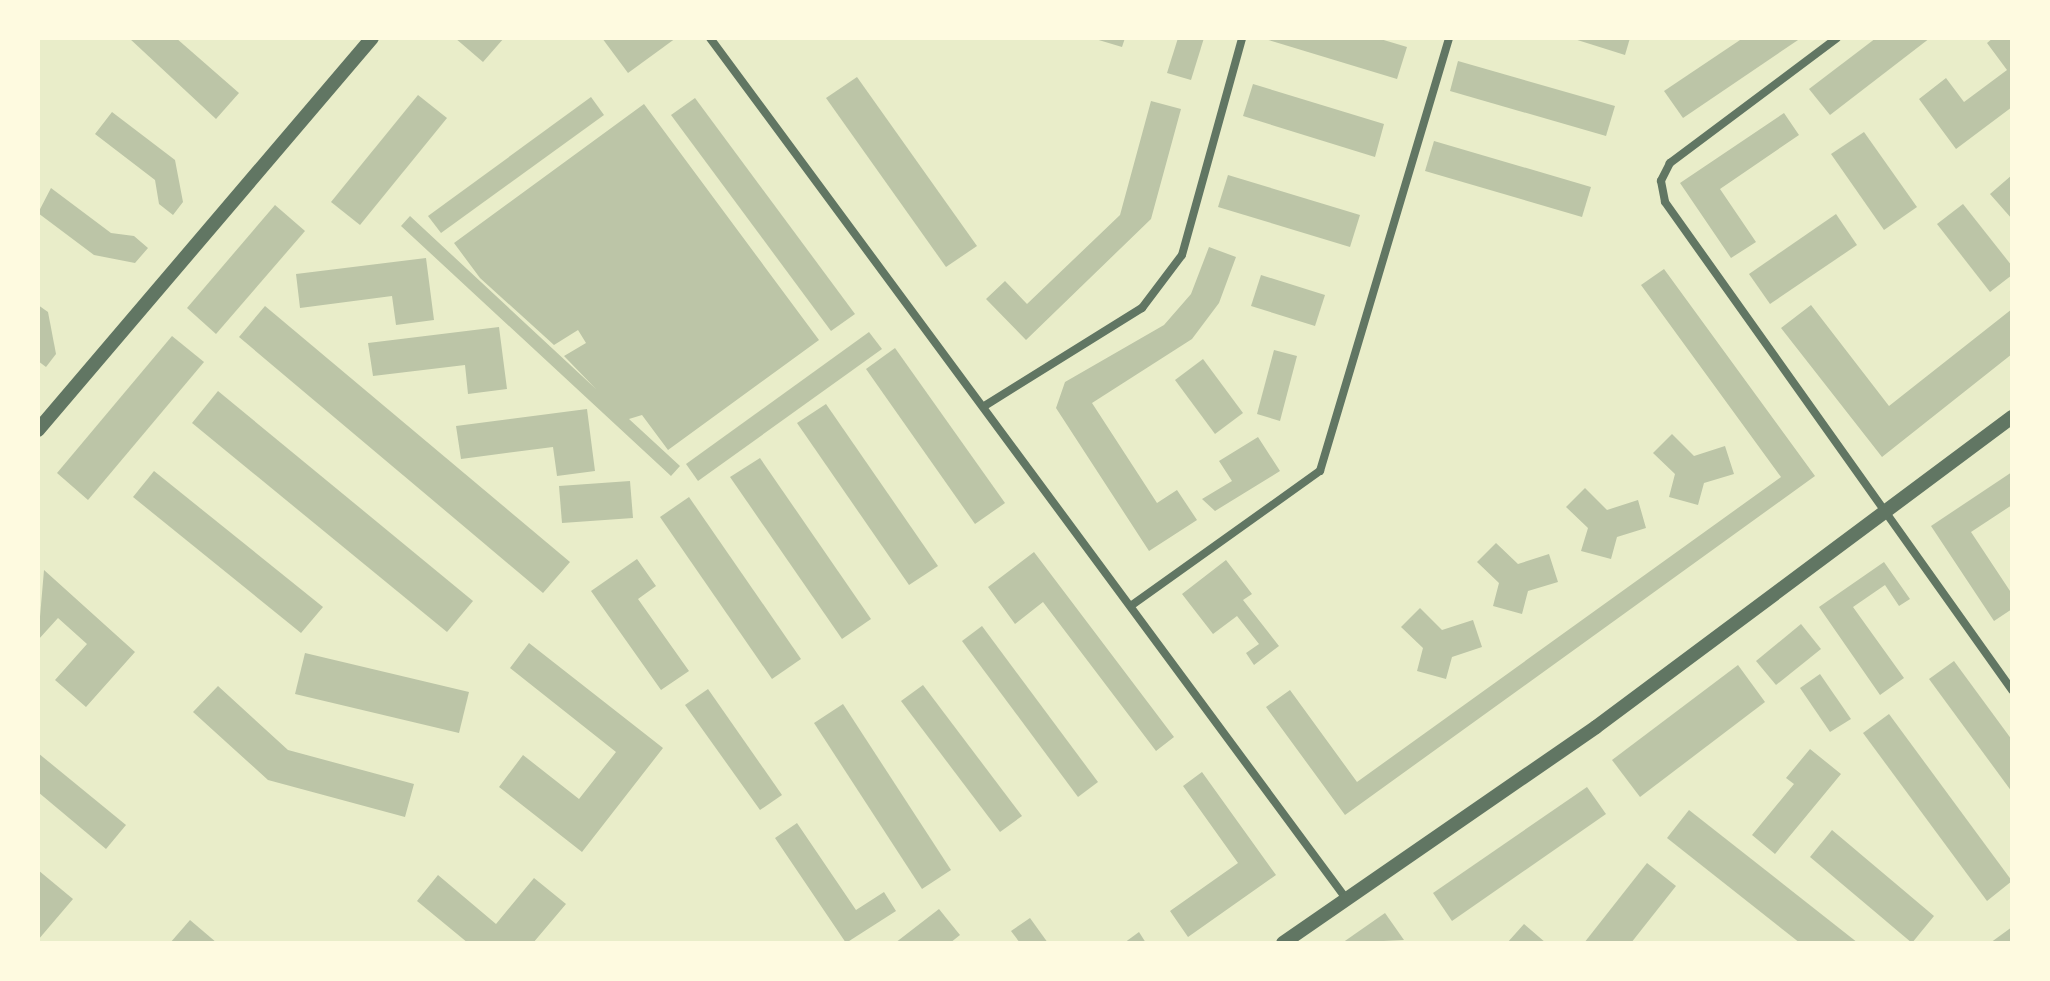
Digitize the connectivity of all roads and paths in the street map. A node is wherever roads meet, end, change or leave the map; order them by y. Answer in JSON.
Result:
{"nodes":[{"id":1,"x":372,"y":38,"type":"edge"},
{"id":2,"x":710,"y":38,"type":"edge"},
{"id":3,"x":1242,"y":38,"type":"edge"},
{"id":4,"x":1449,"y":38,"type":"edge"},
{"id":5,"x":1837,"y":38,"type":"edge"},
{"id":6,"x":986,"y":405,"type":"junction"},
{"id":7,"x":2012,"y":417,"type":"edge"},
{"id":8,"x":38,"y":430,"type":"edge"},
{"id":9,"x":1884,"y":513,"type":"junction"},
{"id":10,"x":1132,"y":605,"type":"junction"},
{"id":11,"x":2012,"y":690,"type":"edge"},
{"id":12,"x":1345,"y":897,"type":"junction"},
{"id":13,"x":1283,"y":943,"type":"edge"}],
"edges":[{"from":1,"to":8,"type":"street"},
{"from":2,"to":6,"type":"street"},
{"from":3,"to":6,"type":"street"},
{"from":4,"to":10,"type":"street"},
{"from":5,"to":9,"type":"street"},
{"from":6,"to":10,"type":"street"},
{"from":7,"to":9,"type":"street"},
{"from":9,"to":11,"type":"street"},
{"from":9,"to":12,"type":"street"},
{"from":10,"to":12,"type":"street"},
{"from":12,"to":13,"type":"street"}]}
